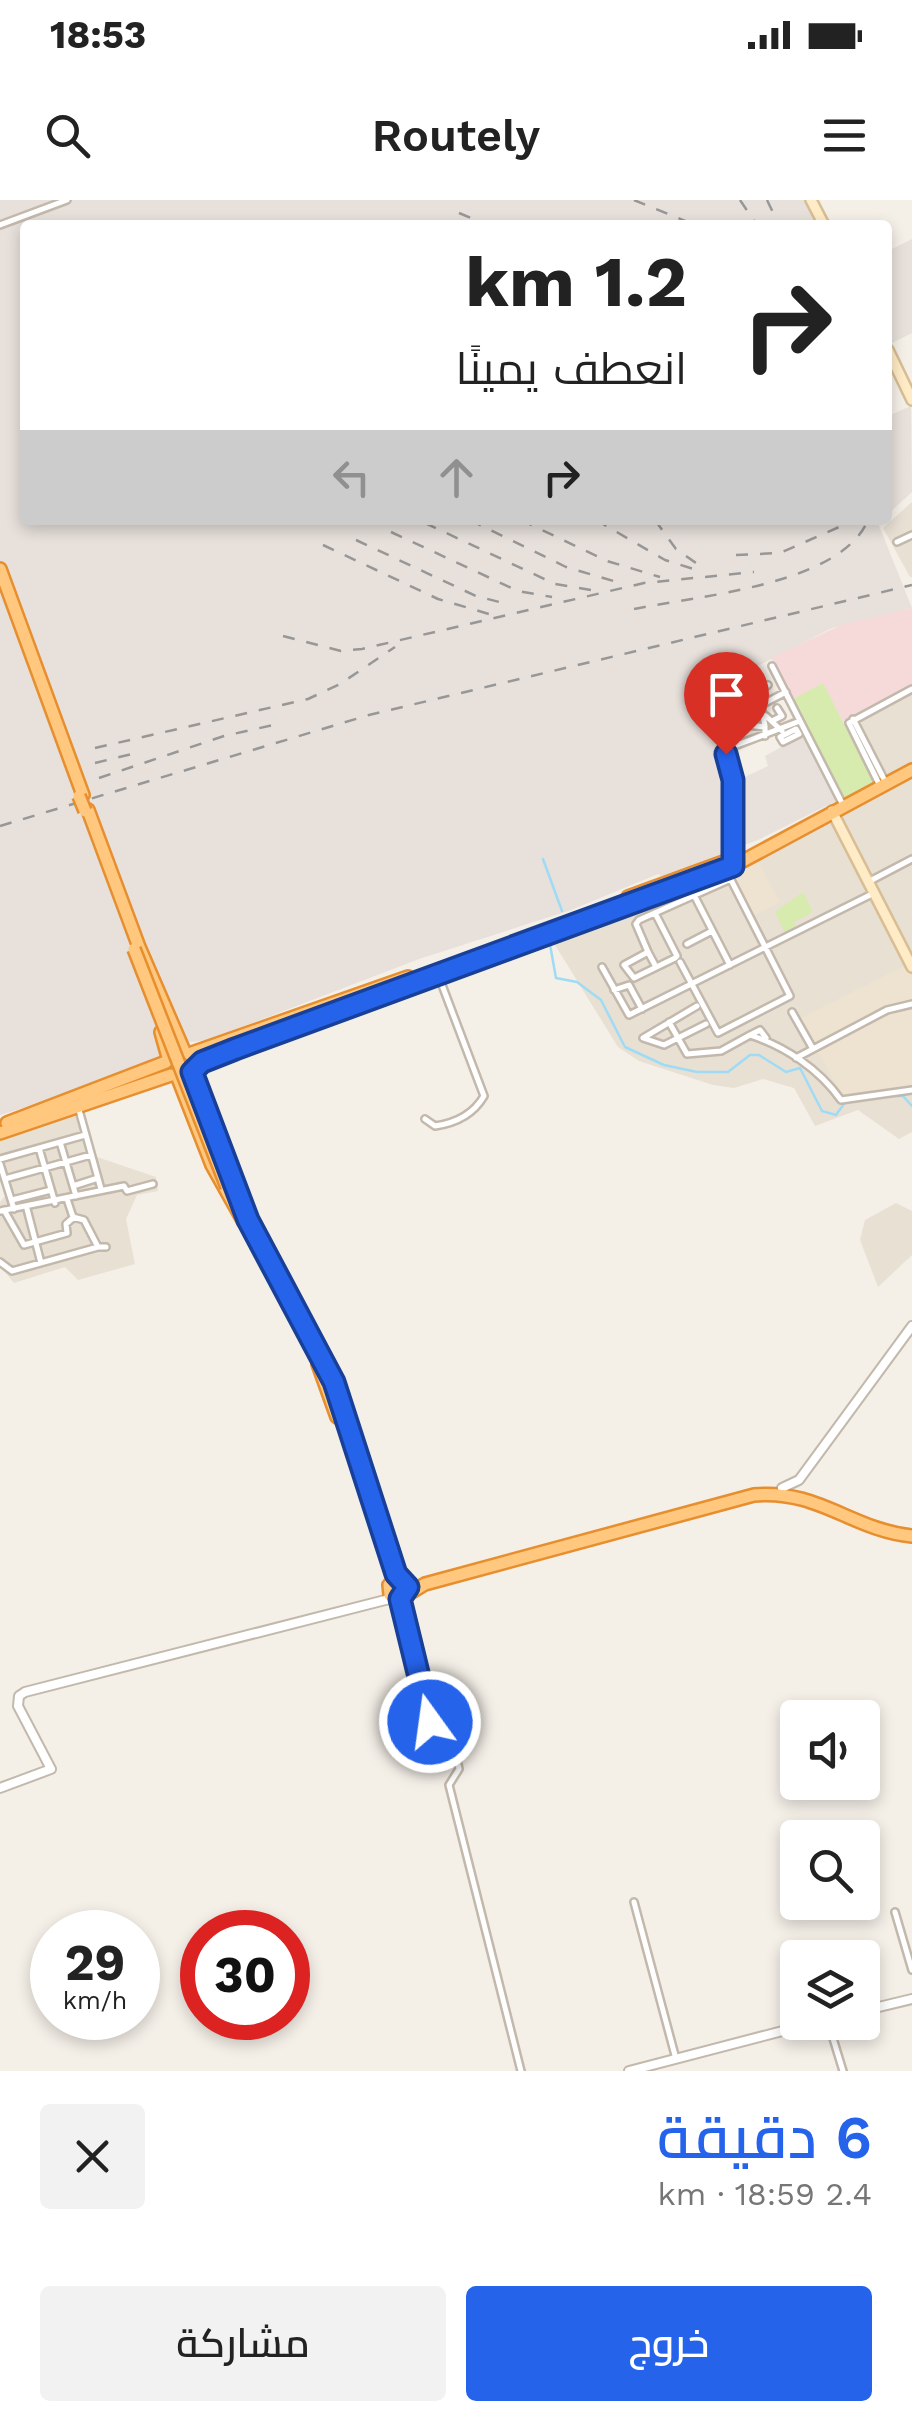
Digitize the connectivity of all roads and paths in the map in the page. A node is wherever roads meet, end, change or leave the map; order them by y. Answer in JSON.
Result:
{"nodes":[{"id":1,"x":67,"y":200,"type":"edge"},
{"id":2,"x":0,"y":225,"type":"edge"},
{"id":3,"x":892,"y":358,"type":"edge"},
{"id":4,"x":912,"y":400,"type":"edge"},
{"id":5,"x":912,"y":535,"type":"edge"},
{"id":6,"x":897,"y":542,"type":"dead end"},
{"id":7,"x":0,"y":569,"type":"edge"},
{"id":8,"x":0,"y":582,"type":"edge"},
{"id":9,"x":772,"y":666,"type":"dead end"},
{"id":10,"x":739,"y":681,"type":"dead end"},
{"id":11,"x":729,"y":682,"type":"dead end"},
{"id":12,"x":759,"y":688,"type":"dead end"},
{"id":13,"x":912,"y":690,"type":"edge"},
{"id":14,"x":786,"y":692,"type":"junction"},
{"id":15,"x":765,"y":703,"type":"junction"},
{"id":16,"x":738,"y":705,"type":"junction"},
{"id":17,"x":778,"y":708,"type":"dead end"},
{"id":18,"x":751,"y":716,"type":"dead end"},
{"id":19,"x":769,"y":718,"type":"junction"},
{"id":20,"x":800,"y":721,"type":"junction"},
{"id":21,"x":738,"y":724,"type":"junction"},
{"id":22,"x":751,"y":726,"type":"junction"},
{"id":23,"x":766,"y":726,"type":"junction"},
{"id":24,"x":787,"y":733,"type":"junction"},
{"id":25,"x":764,"y":736,"type":"junction"},
{"id":26,"x":912,"y":770,"type":"edge"},
{"id":27,"x":883,"y":784,"type":"junction"},
{"id":28,"x":81,"y":796,"type":"junction"},
{"id":29,"x":838,"y":808,"type":"junction"},
{"id":30,"x":912,"y":859,"type":"edge"},
{"id":31,"x":730,"y":868,"type":"junction"},
{"id":32,"x":868,"y":882,"type":"junction"},
{"id":33,"x":691,"y":885,"type":"junction"},
{"id":34,"x":874,"y":893,"type":"junction"},
{"id":35,"x":655,"y":912,"type":"junction"},
{"id":36,"x":712,"y":931,"type":"junction"},
{"id":37,"x":687,"y":944,"type":"dead end"},
{"id":38,"x":136,"y":948,"type":"junction"},
{"id":39,"x":766,"y":948,"type":"junction"},
{"id":40,"x":648,"y":952,"type":"junction"},
{"id":41,"x":680,"y":962,"type":"dead end"},
{"id":42,"x":730,"y":965,"type":"junction"},
{"id":43,"x":602,"y":967,"type":"dead end"},
{"id":44,"x":912,"y":967,"type":"edge"},
{"id":45,"x":656,"y":968,"type":"junction"},
{"id":46,"x":438,"y":974,"type":"junction"},
{"id":47,"x":692,"y":984,"type":"junction"},
{"id":48,"x":614,"y":990,"type":"junction"},
{"id":49,"x":912,"y":1004,"type":"edge"},
{"id":50,"x":697,"y":1006,"type":"dead end"},
{"id":51,"x":642,"y":1009,"type":"junction"},
{"id":52,"x":792,"y":1012,"type":"dead end"},
{"id":53,"x":668,"y":1022,"type":"junction"},
{"id":54,"x":706,"y":1024,"type":"dead end"},
{"id":55,"x":678,"y":1038,"type":"junction"},
{"id":56,"x":813,"y":1049,"type":"junction"},
{"id":57,"x":186,"y":1052,"type":"junction"},
{"id":58,"x":796,"y":1058,"type":"junction"},
{"id":59,"x":171,"y":1068,"type":"junction"},
{"id":60,"x":192,"y":1071,"type":"junction"},
{"id":61,"x":912,"y":1090,"type":"edge"},
{"id":62,"x":78,"y":1105,"type":"junction"},
{"id":63,"x":425,"y":1119,"type":"dead end"},
{"id":64,"x":0,"y":1126,"type":"edge"},
{"id":65,"x":0,"y":1133,"type":"edge"},
{"id":66,"x":85,"y":1135,"type":"junction"},
{"id":67,"x":60,"y":1142,"type":"junction"},
{"id":68,"x":39,"y":1148,"type":"junction"},
{"id":69,"x":91,"y":1155,"type":"junction"},
{"id":70,"x":0,"y":1162,"type":"edge"},
{"id":71,"x":66,"y":1162,"type":"junction"},
{"id":72,"x":45,"y":1168,"type":"junction"},
{"id":73,"x":98,"y":1178,"type":"junction"},
{"id":74,"x":5,"y":1179,"type":"junction"},
{"id":75,"x":153,"y":1184,"type":"dead end"},
{"id":76,"x":73,"y":1186,"type":"junction"},
{"id":77,"x":101,"y":1189,"type":"junction"},
{"id":78,"x":51,"y":1190,"type":"junction"},
{"id":79,"x":76,"y":1196,"type":"junction"},
{"id":80,"x":66,"y":1199,"type":"junction"},
{"id":81,"x":12,"y":1200,"type":"junction"},
{"id":82,"x":54,"y":1203,"type":"junction"},
{"id":83,"x":14,"y":1209,"type":"junction"},
{"id":84,"x":28,"y":1209,"type":"junction"},
{"id":85,"x":2,"y":1210,"type":"edge"},
{"id":86,"x":74,"y":1217,"type":"junction"},
{"id":87,"x":246,"y":1221,"type":"junction"},
{"id":88,"x":37,"y":1242,"type":"junction"},
{"id":89,"x":0,"y":1262,"type":"edge"},
{"id":90,"x":42,"y":1263,"type":"junction"},
{"id":91,"x":912,"y":1326,"type":"edge"},
{"id":92,"x":782,"y":1488,"type":"junction"},
{"id":93,"x":912,"y":1534,"type":"edge"},
{"id":94,"x":398,"y":1588,"type":"junction"},
{"id":95,"x":0,"y":1788,"type":"edge"},
{"id":96,"x":634,"y":1902,"type":"dead end"},
{"id":97,"x":895,"y":1912,"type":"dead end"},
{"id":98,"x":912,"y":1970,"type":"edge"},
{"id":99,"x":912,"y":1999,"type":"edge"},
{"id":100,"x":880,"y":2007,"type":"edge"},
{"id":101,"x":780,"y":2032,"type":"edge"},
{"id":102,"x":834,"y":2040,"type":"edge"},
{"id":103,"x":676,"y":2059,"type":"junction"},
{"id":104,"x":521,"y":2071,"type":"edge"},
{"id":105,"x":629,"y":2071,"type":"edge"},
{"id":106,"x":843,"y":2071,"type":"edge"}],
"edges":[{"from":1,"to":2,"type":"street"},
{"from":3,"to":4,"type":"main road"},
{"from":5,"to":6,"type":"street"},
{"from":7,"to":28,"type":"highway"},
{"from":8,"to":28,"type":"highway"},
{"from":9,"to":14,"type":"street"},
{"from":10,"to":16,"type":"street"},
{"from":11,"to":31,"type":"street"},
{"from":12,"to":15,"type":"street"},
{"from":13,"to":27,"type":"street"},
{"from":14,"to":15,"type":"street"},
{"from":14,"to":20,"type":"street"},
{"from":15,"to":16,"type":"street"},
{"from":15,"to":19,"type":"street"},
{"from":16,"to":21,"type":"street"},
{"from":17,"to":19,"type":"street"},
{"from":18,"to":22,"type":"street"},
{"from":19,"to":23,"type":"street"},
{"from":19,"to":24,"type":"street"},
{"from":20,"to":24,"type":"street"},
{"from":20,"to":29,"type":"street"},
{"from":21,"to":22,"type":"street"},
{"from":21,"to":25,"type":"street"},
{"from":22,"to":23,"type":"street"},
{"from":23,"to":25,"type":"street"},
{"from":24,"to":25,"type":"street"},
{"from":26,"to":27,"type":"highway"},
{"from":27,"to":29,"type":"highway"},
{"from":28,"to":38,"type":"highway","bridge":true},
{"from":29,"to":31,"type":"highway"},
{"from":29,"to":32,"type":"main road"},
{"from":30,"to":32,"type":"street"},
{"from":31,"to":33,"type":"highway"},
{"from":31,"to":39,"type":"street"},
{"from":32,"to":34,"type":"main road"},
{"from":33,"to":35,"type":"street"},
{"from":33,"to":36,"type":"street"},
{"from":33,"to":46,"type":"highway"},
{"from":33,"to":57,"type":"highway"},
{"from":34,"to":39,"type":"street"},
{"from":34,"to":44,"type":"main road"},
{"from":35,"to":40,"type":"street"},
{"from":35,"to":45,"type":"street"},
{"from":36,"to":37,"type":"street"},
{"from":36,"to":42,"type":"street"},
{"from":38,"to":57,"type":"highway"},
{"from":38,"to":59,"type":"highway"},
{"from":38,"to":87,"type":"highway","bridge":true},
{"from":39,"to":42,"type":"street"},
{"from":39,"to":47,"type":"street"},
{"from":40,"to":45,"type":"street"},
{"from":40,"to":45,"type":"street"},
{"from":41,"to":47,"type":"street"},
{"from":42,"to":47,"type":"street"},
{"from":43,"to":48,"type":"street"},
{"from":46,"to":60,"type":"highway"},
{"from":46,"to":63,"type":"street"},
{"from":47,"to":51,"type":"street"},
{"from":48,"to":51,"type":"street"},
{"from":48,"to":51,"type":"street"},
{"from":49,"to":56,"type":"street"},
{"from":50,"to":53,"type":"street"},
{"from":52,"to":56,"type":"street"},
{"from":53,"to":55,"type":"street"},
{"from":53,"to":55,"type":"street"},
{"from":54,"to":55,"type":"street"},
{"from":55,"to":58,"type":"street"},
{"from":56,"to":58,"type":"street"},
{"from":57,"to":59,"type":"highway"},
{"from":57,"to":60,"type":"highway"},
{"from":58,"to":61,"type":"street"},
{"from":59,"to":60,"type":"highway"},
{"from":59,"to":62,"type":"highway"},
{"from":59,"to":64,"type":"highway"},
{"from":59,"to":87,"type":"highway"},
{"from":60,"to":87,"type":"highway"},
{"from":62,"to":65,"type":"highway"},
{"from":62,"to":66,"type":"street"},
{"from":66,"to":67,"type":"street"},
{"from":66,"to":69,"type":"street"},
{"from":67,"to":68,"type":"street"},
{"from":67,"to":71,"type":"street"},
{"from":68,"to":70,"type":"street"},
{"from":68,"to":72,"type":"street"},
{"from":69,"to":71,"type":"street"},
{"from":69,"to":73,"type":"street"},
{"from":70,"to":74,"type":"street"},
{"from":71,"to":72,"type":"street"},
{"from":71,"to":76,"type":"street"},
{"from":72,"to":74,"type":"street"},
{"from":72,"to":78,"type":"street"},
{"from":73,"to":76,"type":"street"},
{"from":73,"to":77,"type":"street"},
{"from":74,"to":81,"type":"street"},
{"from":75,"to":77,"type":"street"},
{"from":76,"to":79,"type":"street"},
{"from":77,"to":79,"type":"street"},
{"from":78,"to":81,"type":"street"},
{"from":78,"to":82,"type":"street"},
{"from":79,"to":80,"type":"street"},
{"from":80,"to":82,"type":"street"},
{"from":80,"to":86,"type":"street"},
{"from":81,"to":83,"type":"street"},
{"from":82,"to":84,"type":"street"},
{"from":83,"to":84,"type":"street"},
{"from":83,"to":85,"type":"street"},
{"from":84,"to":88,"type":"street"},
{"from":85,"to":88,"type":"street"},
{"from":86,"to":88,"type":"street"},
{"from":86,"to":90,"type":"street"},
{"from":87,"to":94,"type":"highway"},
{"from":88,"to":90,"type":"street"},
{"from":89,"to":90,"type":"street"},
{"from":91,"to":92,"type":"street"},
{"from":92,"to":93,"type":"highway"},
{"from":92,"to":94,"type":"highway"},
{"from":93,"to":94,"type":"highway"},
{"from":94,"to":95,"type":"street"},
{"from":94,"to":104,"type":"street"},
{"from":96,"to":103,"type":"street"},
{"from":97,"to":98,"type":"street"},
{"from":99,"to":100,"type":"street"},
{"from":101,"to":103,"type":"street"},
{"from":102,"to":106,"type":"street"},
{"from":103,"to":105,"type":"street"}]}
